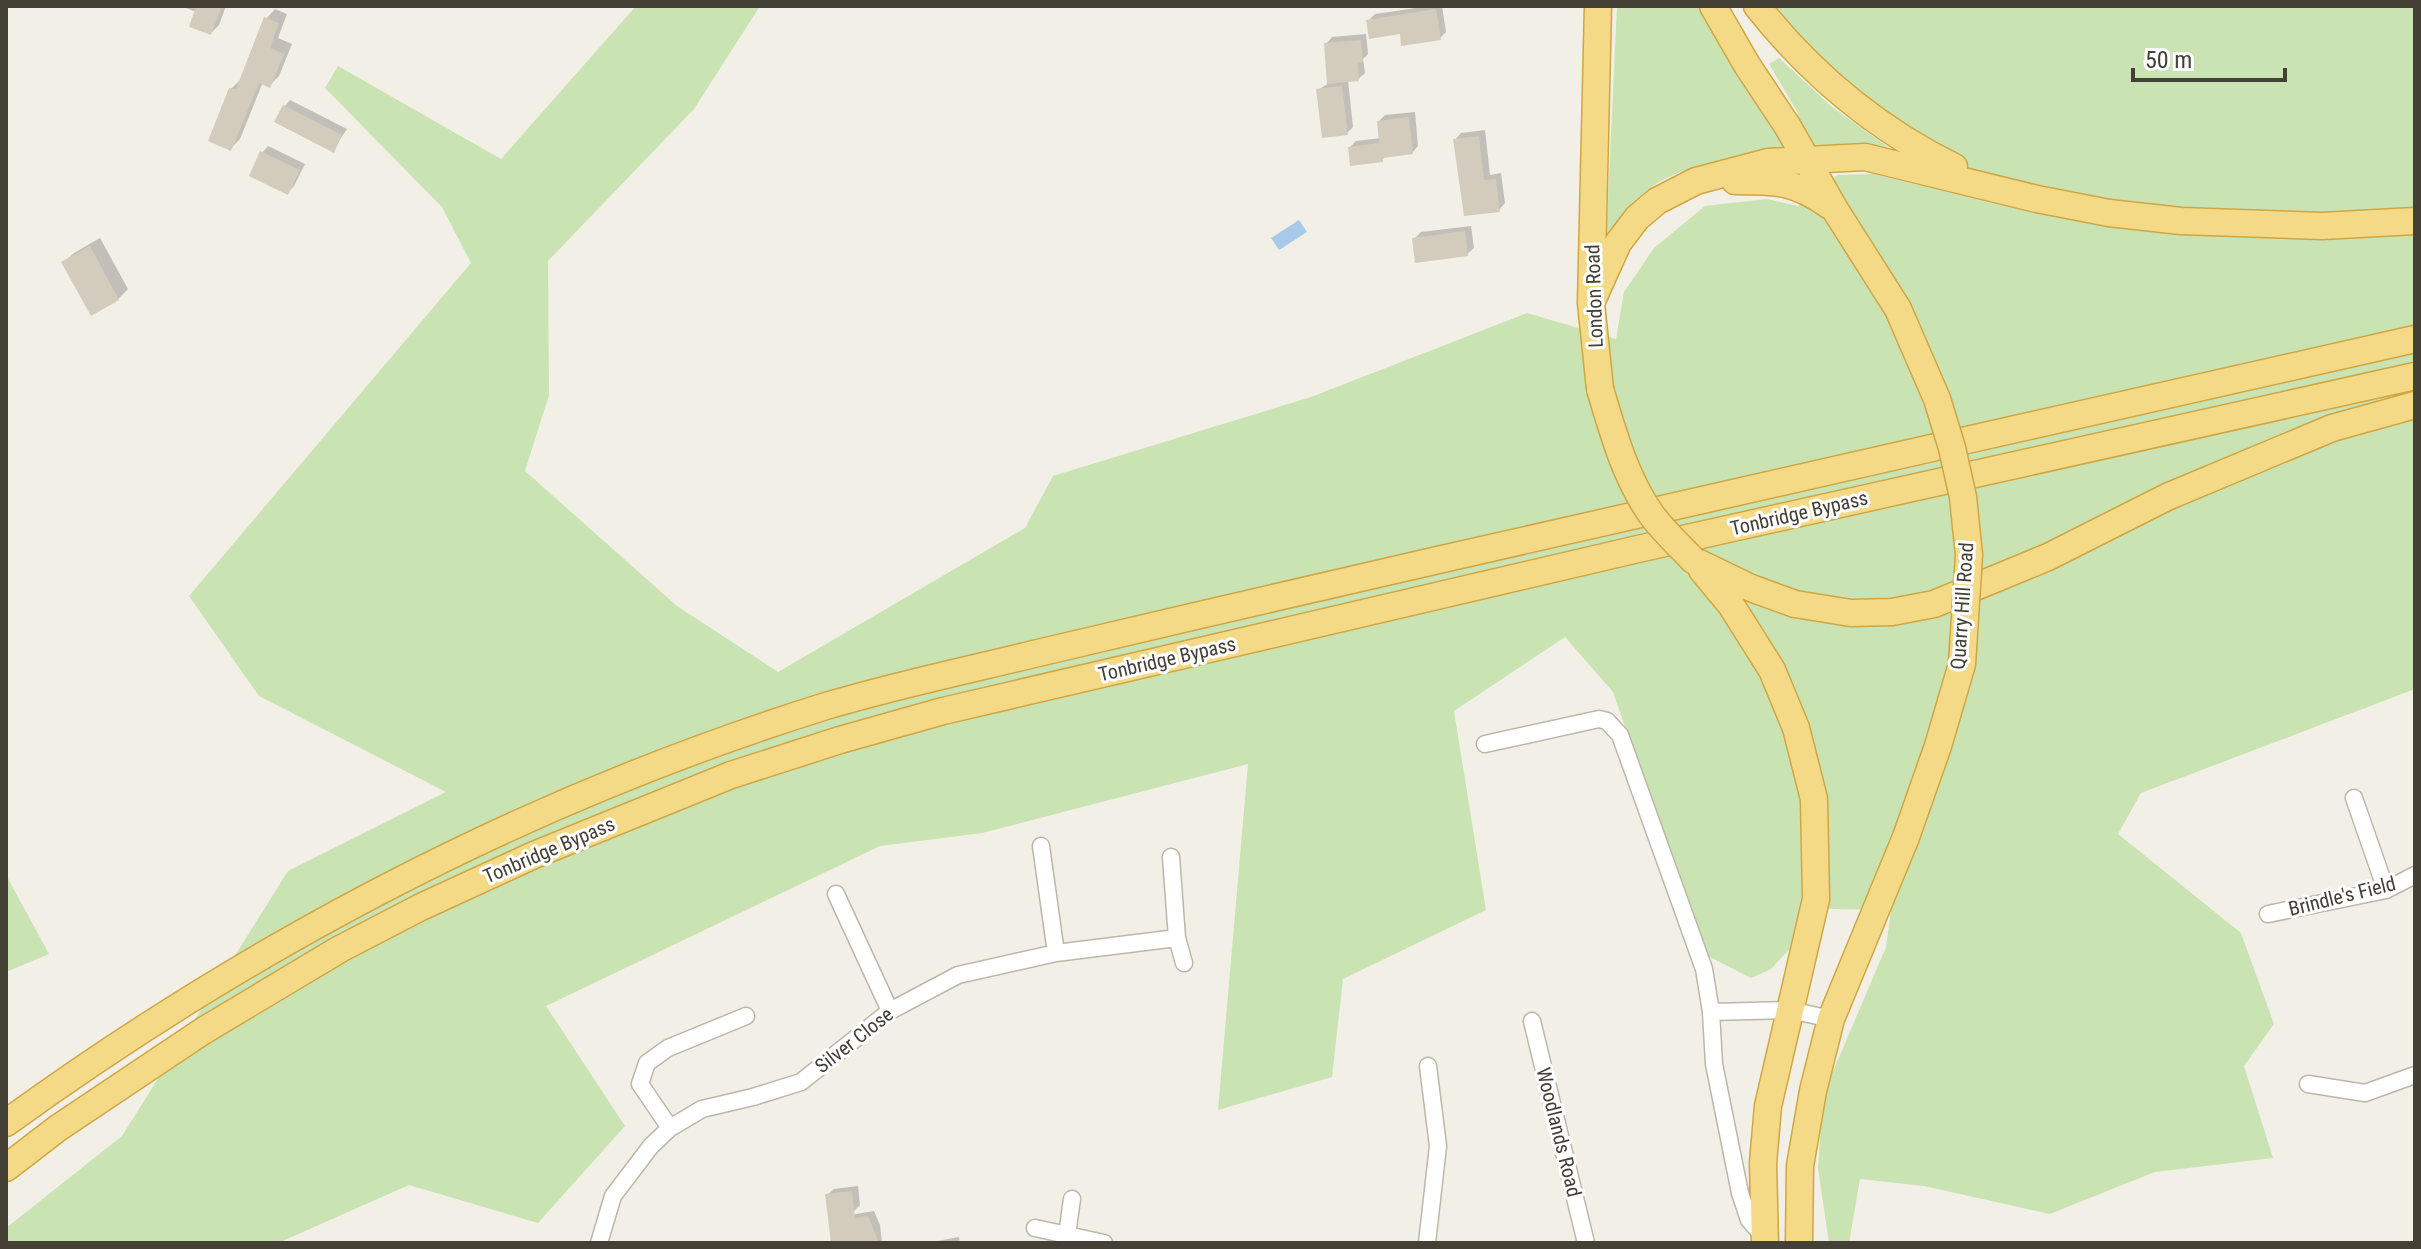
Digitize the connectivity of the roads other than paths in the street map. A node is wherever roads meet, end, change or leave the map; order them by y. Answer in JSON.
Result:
{"nodes":[{"id":1,"x":1598,"y":6,"type":"edge"},
{"id":2,"x":1713,"y":6,"type":"edge"},
{"id":3,"x":1757,"y":6,"type":"edge"},
{"id":4,"x":1807,"y":160,"type":"junction"},
{"id":5,"x":1696,"y":181,"type":"junction"},
{"id":6,"x":1998,"y":188,"type":"junction"},
{"id":7,"x":1834,"y":208,"type":"junction"},
{"id":8,"x":2415,"y":221,"type":"edge"},
{"id":9,"x":1591,"y":303,"type":"junction"},
{"id":10,"x":2415,"y":339,"type":"edge"},
{"id":11,"x":2415,"y":376,"type":"edge"},
{"id":12,"x":2415,"y":405,"type":"edge"},
{"id":13,"x":1741,"y":596,"type":"junction"},
{"id":14,"x":1485,"y":744,"type":"dead end"},
{"id":15,"x":2354,"y":798,"type":"dead end"},
{"id":16,"x":1041,"y":846,"type":"dead end"},
{"id":17,"x":1171,"y":857,"type":"dead end"},
{"id":18,"x":2415,"y":875,"type":"edge"},
{"id":19,"x":2386,"y":890,"type":"junction"},
{"id":20,"x":836,"y":894,"type":"dead end"},
{"id":21,"x":2268,"y":914,"type":"dead end"},
{"id":22,"x":1177,"y":938,"type":"junction"},
{"id":23,"x":1056,"y":953,"type":"junction"},
{"id":24,"x":1184,"y":963,"type":"dead end"},
{"id":25,"x":1790,"y":1010,"type":"junction"},
{"id":26,"x":890,"y":1011,"type":"junction"},
{"id":27,"x":1711,"y":1012,"type":"junction"},
{"id":28,"x":746,"y":1016,"type":"dead end"},
{"id":29,"x":1831,"y":1019,"type":"junction"},
{"id":30,"x":1532,"y":1021,"type":"dead end"},
{"id":31,"x":1428,"y":1066,"type":"dead end"},
{"id":32,"x":2415,"y":1075,"type":"edge"},
{"id":33,"x":2308,"y":1084,"type":"dead end"},
{"id":34,"x":6,"y":1123,"type":"edge"},
{"id":35,"x":670,"y":1128,"type":"junction"},
{"id":36,"x":6,"y":1168,"type":"edge"},
{"id":37,"x":1072,"y":1199,"type":"dead end"},
{"id":38,"x":1035,"y":1228,"type":"dead end"},
{"id":39,"x":1067,"y":1235,"type":"junction"},
{"id":40,"x":1764,"y":1240,"type":"edge"},
{"id":41,"x":599,"y":1243,"type":"edge"},
{"id":42,"x":1104,"y":1243,"type":"edge"},
{"id":43,"x":1427,"y":1243,"type":"edge"},
{"id":44,"x":1586,"y":1243,"type":"edge"},
{"id":45,"x":1799,"y":1243,"type":"edge"}],
"edges":[{"from":1,"to":9,"type":"highway","name":"London Road"},
{"from":2,"to":4,"type":"highway","name":"Quarry Hill Road"},
{"from":3,"to":6,"type":"highway"},
{"from":4,"to":5,"type":"highway"},
{"from":4,"to":6,"type":"highway"},
{"from":4,"to":7,"type":"highway","name":"Quarry Hill Road"},
{"from":5,"to":7,"type":"highway"},
{"from":5,"to":9,"type":"highway"},
{"from":6,"to":8,"type":"highway"},
{"from":7,"to":29,"type":"highway","name":"Quarry Hill Road","bridge":true},
{"from":9,"to":13,"type":"highway","name":"London Road","bridge":true},
{"from":10,"to":34,"type":"highway","name":"Tonbridge Bypass"},
{"from":11,"to":36,"type":"highway","name":"Tonbridge Bypass"},
{"from":12,"to":13,"type":"highway"},
{"from":13,"to":25,"type":"highway"},
{"from":14,"to":27,"type":"street"},
{"from":15,"to":19,"type":"street"},
{"from":16,"to":23,"type":"street"},
{"from":17,"to":22,"type":"street"},
{"from":18,"to":19,"type":"street","name":"Brindle's Field"},
{"from":19,"to":21,"type":"street","name":"Brindle's Field"},
{"from":20,"to":26,"type":"street"},
{"from":22,"to":23,"type":"street","name":"Silver Close"},
{"from":22,"to":24,"type":"street"},
{"from":23,"to":26,"type":"street","name":"Silver Close"},
{"from":25,"to":27,"type":"street"},
{"from":25,"to":29,"type":"street"},
{"from":25,"to":40,"type":"highway"},
{"from":26,"to":35,"type":"street","name":"Silver Close"},
{"from":27,"to":40,"type":"street"},
{"from":28,"to":35,"type":"street"},
{"from":29,"to":45,"type":"highway","name":"Quarry Hill Road"},
{"from":30,"to":44,"type":"street","name":"Woodlands Road"},
{"from":31,"to":43,"type":"street"},
{"from":32,"to":33,"type":"street"},
{"from":35,"to":41,"type":"street","name":"Silver Close"},
{"from":37,"to":39,"type":"street"},
{"from":38,"to":39,"type":"street"},
{"from":39,"to":42,"type":"street"}]}
